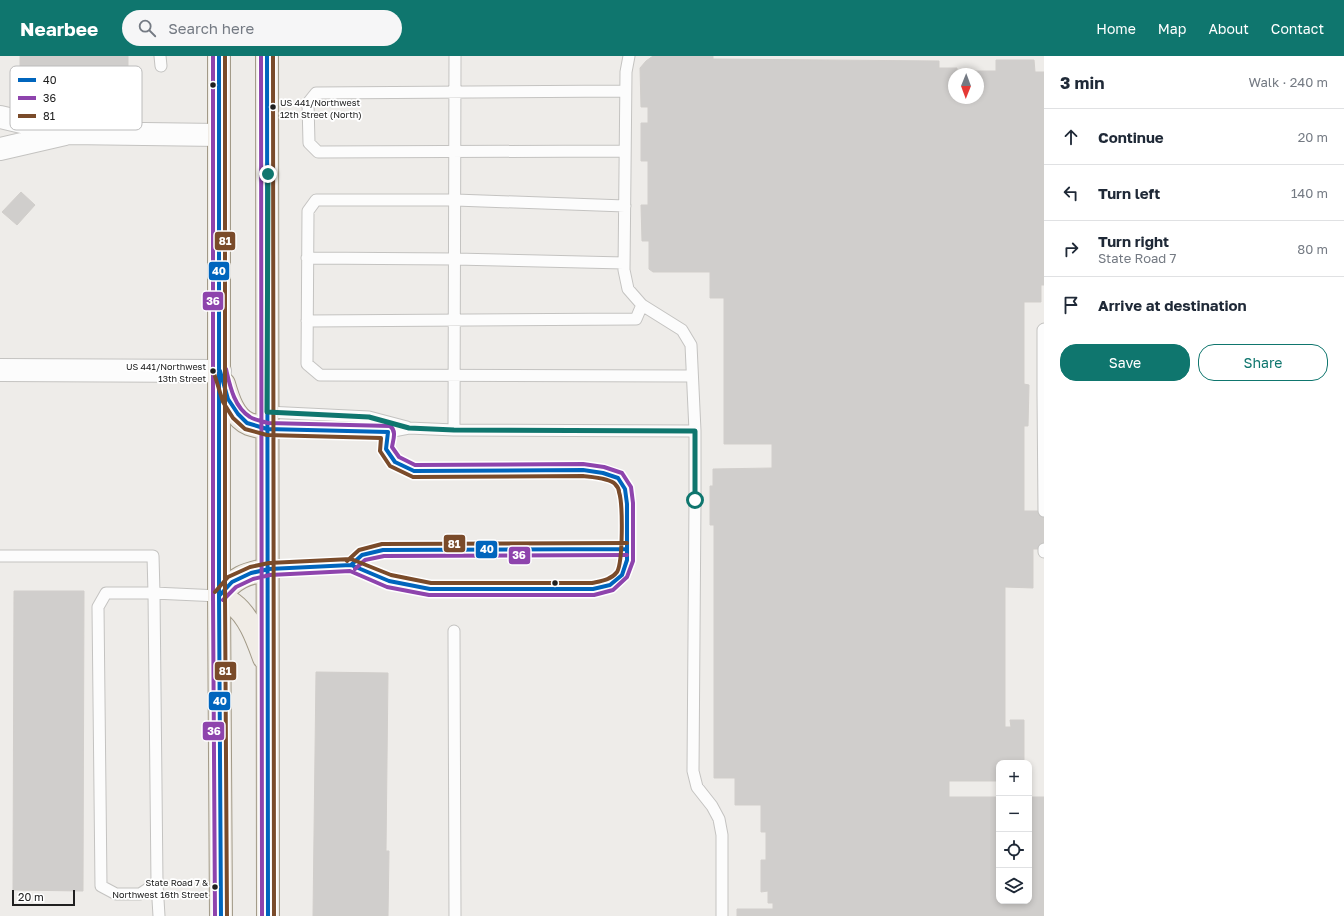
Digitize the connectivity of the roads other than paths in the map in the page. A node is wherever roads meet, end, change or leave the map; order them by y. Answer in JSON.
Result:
{"nodes":[{"id":1,"x":219,"y":56,"type":"edge"},
{"id":2,"x":267,"y":56,"type":"edge"},
{"id":3,"x":455,"y":56,"type":"edge"},
{"id":4,"x":629,"y":56,"type":"edge"},
{"id":5,"x":625,"y":91,"type":"junction"},
{"id":6,"x":455,"y":92,"type":"junction"},
{"id":7,"x":0,"y":117,"type":"edge"},
{"id":8,"x":10,"y":119,"type":"edge"},
{"id":9,"x":56,"y":130,"type":"edge"},
{"id":10,"x":69,"y":133,"type":"junction"},
{"id":11,"x":219,"y":135,"type":"junction"},
{"id":12,"x":0,"y":149,"type":"edge"},
{"id":13,"x":455,"y":151,"type":"junction"},
{"id":14,"x":625,"y":151,"type":"junction"},
{"id":15,"x":455,"y":200,"type":"junction"},
{"id":16,"x":625,"y":206,"type":"junction"},
{"id":17,"x":308,"y":258,"type":"junction"},
{"id":18,"x":455,"y":259,"type":"junction"},
{"id":19,"x":624,"y":263,"type":"junction"},
{"id":20,"x":642,"y":305,"type":"junction"},
{"id":21,"x":455,"y":320,"type":"junction"},
{"id":22,"x":307,"y":321,"type":"junction"},
{"id":23,"x":1044,"y":329,"type":"edge"},
{"id":24,"x":0,"y":370,"type":"edge"},
{"id":25,"x":220,"y":371,"type":"junction"},
{"id":26,"x":454,"y":376,"type":"junction"},
{"id":27,"x":692,"y":376,"type":"junction"},
{"id":28,"x":1043,"y":394,"type":"edge"},
{"id":29,"x":267,"y":420,"type":"junction"},
{"id":30,"x":409,"y":428,"type":"junction"},
{"id":31,"x":454,"y":430,"type":"junction"},
{"id":32,"x":695,"y":431,"type":"junction"},
{"id":33,"x":388,"y":432,"type":"junction"},
{"id":34,"x":1044,"y":511,"type":"edge"},
{"id":35,"x":627,"y":549,"type":"junction"},
{"id":36,"x":0,"y":556,"type":"edge"},
{"id":37,"x":351,"y":565,"type":"junction"},
{"id":38,"x":269,"y":569,"type":"junction"},
{"id":39,"x":154,"y":593,"type":"junction"},
{"id":40,"x":219,"y":596,"type":"junction"},
{"id":41,"x":454,"y":631,"type":"dead end"},
{"id":42,"x":268,"y":666,"type":"junction"},
{"id":43,"x":157,"y":883,"type":"junction"},
{"id":44,"x":159,"y":916,"type":"edge"},
{"id":45,"x":221,"y":916,"type":"edge"},
{"id":46,"x":268,"y":916,"type":"edge"},
{"id":47,"x":455,"y":916,"type":"edge"},
{"id":48,"x":722,"y":916,"type":"edge"}],
"edges":[{"from":1,"to":11,"type":"main road"},
{"from":2,"to":29,"type":"main road"},
{"from":3,"to":6,"type":"lane"},
{"from":4,"to":5,"type":"lane"},
{"from":5,"to":6,"type":"lane"},
{"from":5,"to":14,"type":"lane"},
{"from":6,"to":13,"type":"lane"},
{"from":6,"to":13,"type":"lane"},
{"from":7,"to":8,"type":"street"},
{"from":9,"to":10,"type":"street"},
{"from":10,"to":11,"type":"street"},
{"from":10,"to":12,"type":"street"},
{"from":11,"to":25,"type":"main road"},
{"from":13,"to":14,"type":"lane"},
{"from":13,"to":15,"type":"lane"},
{"from":14,"to":16,"type":"lane"},
{"from":15,"to":16,"type":"lane"},
{"from":15,"to":17,"type":"lane"},
{"from":15,"to":18,"type":"lane"},
{"from":16,"to":19,"type":"lane"},
{"from":17,"to":18,"type":"lane"},
{"from":17,"to":22,"type":"lane"},
{"from":18,"to":19,"type":"lane"},
{"from":18,"to":21,"type":"lane"},
{"from":19,"to":20,"type":"lane"},
{"from":20,"to":21,"type":"lane"},
{"from":20,"to":27,"type":"lane"},
{"from":21,"to":22,"type":"lane"},
{"from":21,"to":26,"type":"lane"},
{"from":22,"to":26,"type":"lane"},
{"from":23,"to":28,"type":"lane"},
{"from":24,"to":25,"type":"street"},
{"from":25,"to":29,"type":"main road"},
{"from":25,"to":40,"type":"main road"},
{"from":26,"to":27,"type":"lane"},
{"from":26,"to":31,"type":"lane"},
{"from":27,"to":32,"type":"lane"},
{"from":28,"to":34,"type":"lane"},
{"from":29,"to":30,"type":"lane"},
{"from":29,"to":33,"type":"lane"},
{"from":29,"to":38,"type":"main road"},
{"from":30,"to":31,"type":"lane"},
{"from":30,"to":33,"type":"lane"},
{"from":31,"to":32,"type":"lane"},
{"from":32,"to":48,"type":"lane"},
{"from":33,"to":35,"type":"lane"},
{"from":35,"to":37,"type":"lane"},
{"from":35,"to":37,"type":"lane"},
{"from":36,"to":39,"type":"lane"},
{"from":37,"to":38,"type":"lane"},
{"from":38,"to":40,"type":"main road"},
{"from":38,"to":42,"type":"main road"},
{"from":39,"to":40,"type":"lane"},
{"from":39,"to":43,"type":"lane"},
{"from":39,"to":43,"type":"lane"},
{"from":40,"to":42,"type":"main road"},
{"from":40,"to":45,"type":"main road"},
{"from":41,"to":47,"type":"lane"},
{"from":42,"to":46,"type":"main road"},
{"from":43,"to":44,"type":"lane"}]}
